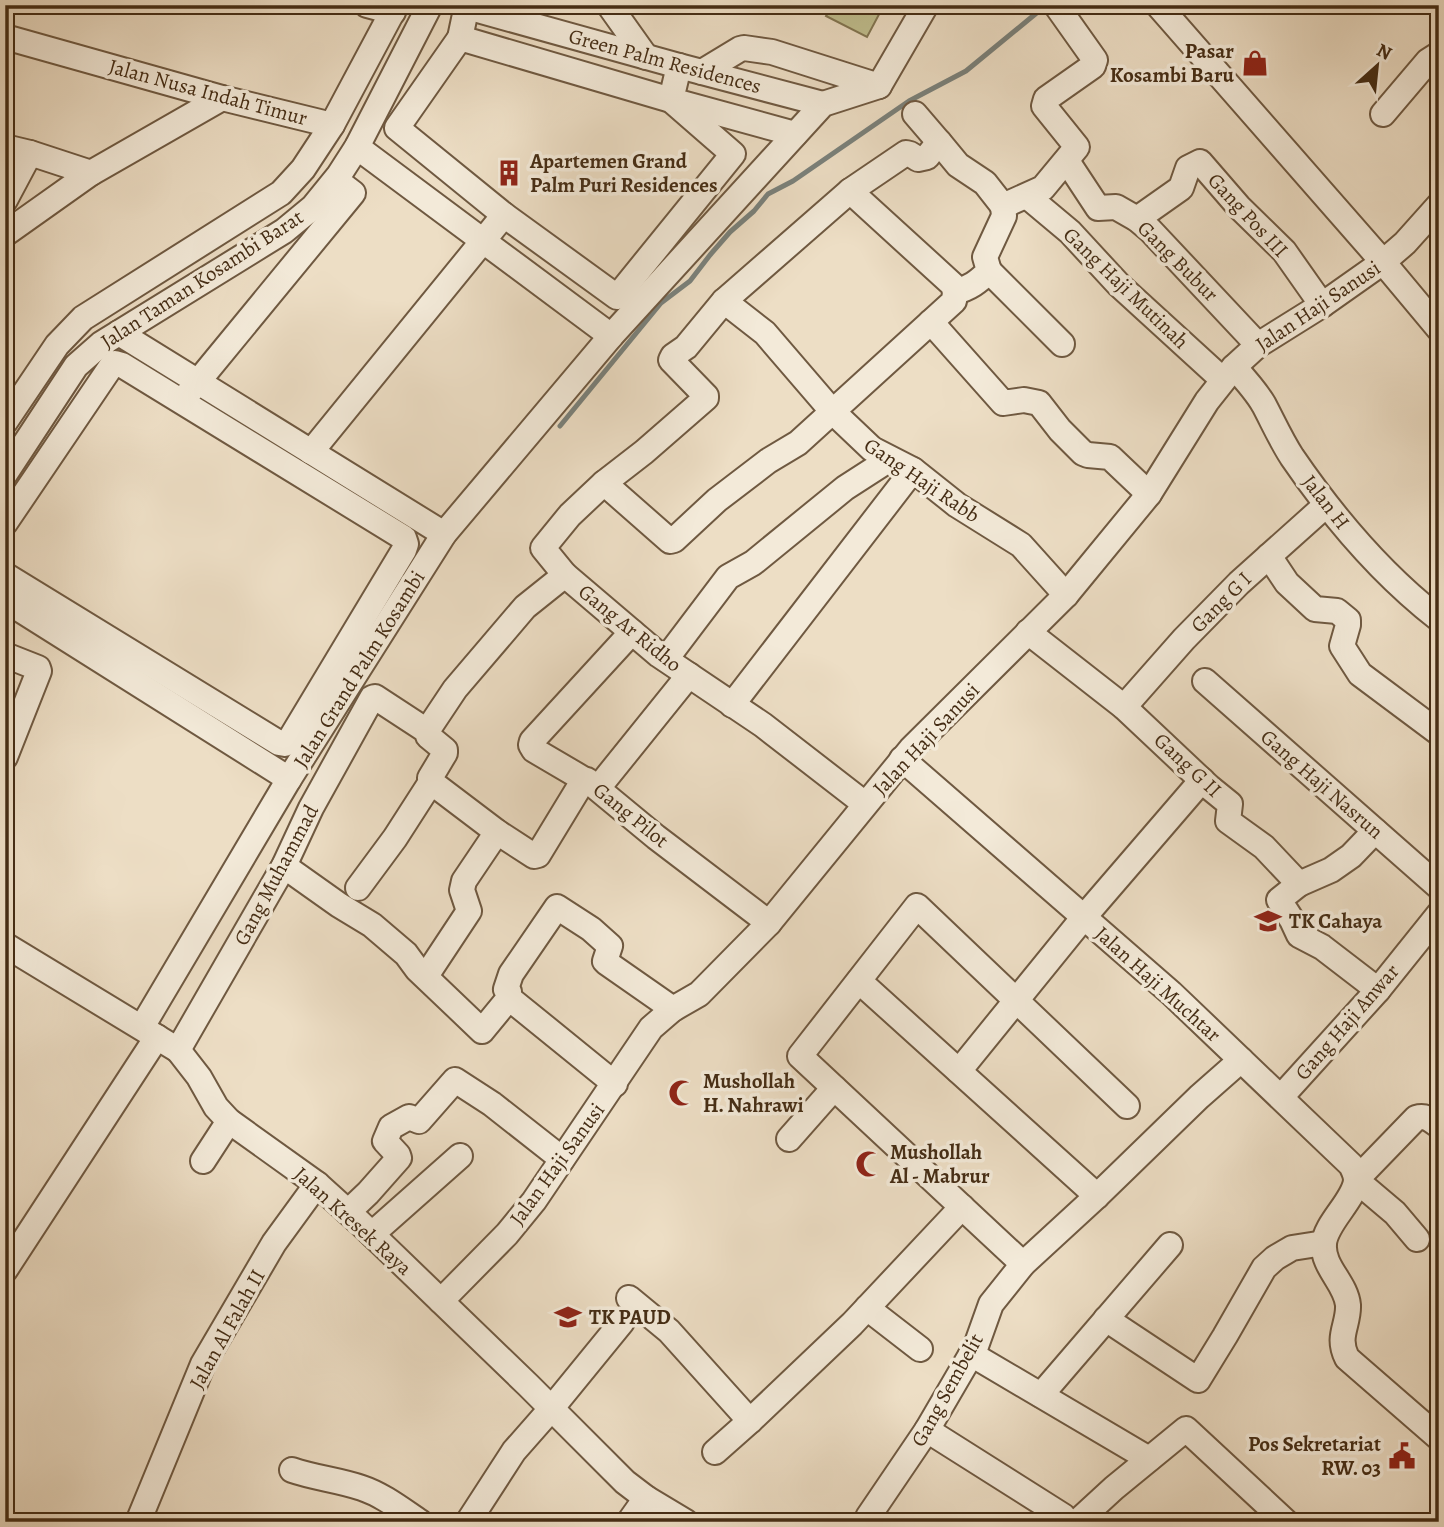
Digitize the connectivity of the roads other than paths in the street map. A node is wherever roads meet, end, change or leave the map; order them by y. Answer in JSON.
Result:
{"nodes":[{"id":1,"x":367,"y":5,"type":"edge"},
{"id":2,"x":430,"y":5,"type":"edge"},
{"id":3,"x":609,"y":5,"type":"edge"},
{"id":4,"x":926,"y":5,"type":"edge"},
{"id":5,"x":1056,"y":5,"type":"edge"},
{"id":6,"x":1158,"y":5,"type":"edge"},
{"id":7,"x":467,"y":6,"type":"edge"},
{"id":8,"x":395,"y":9,"type":"edge"},
{"id":9,"x":5,"y":37,"type":"edge"},
{"id":10,"x":460,"y":38,"type":"junction"},
{"id":11,"x":1439,"y":54,"type":"edge"},
{"id":12,"x":646,"y":57,"type":"junction"},
{"id":13,"x":691,"y":69,"type":"junction"},
{"id":14,"x":879,"y":86,"type":"junction"},
{"id":15,"x":222,"y":98,"type":"junction"},
{"id":16,"x":671,"y":100,"type":"junction"},
{"id":17,"x":823,"y":104,"type":"junction"},
{"id":18,"x":915,"y":114,"type":"dead end"},
{"id":19,"x":1383,"y":114,"type":"dead end"},
{"id":20,"x":332,"y":125,"type":"junction"},
{"id":21,"x":795,"y":134,"type":"junction"},
{"id":22,"x":939,"y":142,"type":"junction"},
{"id":23,"x":5,"y":147,"type":"edge"},
{"id":24,"x":357,"y":147,"type":"junction"},
{"id":25,"x":30,"y":153,"type":"junction"},
{"id":26,"x":1067,"y":161,"type":"junction"},
{"id":27,"x":91,"y":173,"type":"junction"},
{"id":28,"x":336,"y":180,"type":"junction"},
{"id":29,"x":850,"y":191,"type":"junction"},
{"id":30,"x":1027,"y":196,"type":"junction"},
{"id":31,"x":5,"y":200,"type":"edge"},
{"id":32,"x":1439,"y":205,"type":"edge"},
{"id":33,"x":1003,"y":206,"type":"junction"},
{"id":34,"x":504,"y":215,"type":"junction"},
{"id":35,"x":1137,"y":219,"type":"junction"},
{"id":36,"x":5,"y":234,"type":"edge"},
{"id":37,"x":483,"y":242,"type":"junction"},
{"id":38,"x":1384,"y":262,"type":"junction"},
{"id":39,"x":989,"y":271,"type":"junction"},
{"id":40,"x":955,"y":292,"type":"junction"},
{"id":41,"x":724,"y":301,"type":"junction"},
{"id":42,"x":1322,"y":305,"type":"junction"},
{"id":43,"x":931,"y":323,"type":"junction"},
{"id":44,"x":1439,"y":329,"type":"edge"},
{"id":45,"x":119,"y":333,"type":"junction"},
{"id":46,"x":611,"y":336,"type":"junction"},
{"id":47,"x":1062,"y":344,"type":"dead end"},
{"id":48,"x":1258,"y":345,"type":"junction"},
{"id":49,"x":1229,"y":374,"type":"junction"},
{"id":50,"x":197,"y":381,"type":"junction"},
{"id":51,"x":182,"y":402,"type":"junction"},
{"id":52,"x":831,"y":411,"type":"junction"},
{"id":53,"x":5,"y":422,"type":"edge"},
{"id":54,"x":311,"y":452,"type":"junction"},
{"id":55,"x":890,"y":459,"type":"junction"},
{"id":56,"x":913,"y":470,"type":"junction"},
{"id":57,"x":5,"y":474,"type":"edge"},
{"id":58,"x":604,"y":483,"type":"junction"},
{"id":59,"x":1149,"y":494,"type":"junction"},
{"id":60,"x":1326,"y":505,"type":"junction"},
{"id":61,"x":5,"y":523,"type":"edge"},
{"id":62,"x":444,"y":534,"type":"junction"},
{"id":63,"x":1269,"y":556,"type":"junction"},
{"id":64,"x":5,"y":575,"type":"edge"},
{"id":65,"x":565,"y":575,"type":"junction"},
{"id":66,"x":1066,"y":595,"type":"junction"},
{"id":67,"x":5,"y":600,"type":"edge"},
{"id":68,"x":1439,"y":618,"type":"edge"},
{"id":69,"x":632,"y":632,"type":"junction"},
{"id":70,"x":1028,"y":632,"type":"junction"},
{"id":71,"x":5,"y":655,"type":"edge"},
{"id":72,"x":666,"y":659,"type":"junction"},
{"id":73,"x":689,"y":675,"type":"junction"},
{"id":74,"x":1205,"y":681,"type":"dead end"},
{"id":75,"x":732,"y":705,"type":"junction"},
{"id":76,"x":1124,"y":706,"type":"junction"},
{"id":77,"x":427,"y":731,"type":"junction"},
{"id":78,"x":1439,"y":733,"type":"edge"},
{"id":79,"x":5,"y":757,"type":"edge"},
{"id":80,"x":902,"y":759,"type":"junction"},
{"id":81,"x":289,"y":779,"type":"junction"},
{"id":82,"x":1202,"y":780,"type":"junction"},
{"id":83,"x":431,"y":782,"type":"junction"},
{"id":84,"x":592,"y":784,"type":"junction"},
{"id":85,"x":865,"y":804,"type":"junction"},
{"id":86,"x":1375,"y":831,"type":"junction"},
{"id":87,"x":498,"y":832,"type":"junction"},
{"id":88,"x":284,"y":866,"type":"junction"},
{"id":89,"x":1300,"y":884,"type":"junction"},
{"id":90,"x":1439,"y":887,"type":"edge"},
{"id":91,"x":349,"y":900,"type":"junction"},
{"id":92,"x":1439,"y":914,"type":"edge"},
{"id":93,"x":1084,"y":917,"type":"junction"},
{"id":94,"x":769,"y":923,"type":"junction"},
{"id":95,"x":5,"y":944,"type":"edge"},
{"id":96,"x":426,"y":976,"type":"junction"},
{"id":97,"x":859,"y":981,"type":"junction"},
{"id":98,"x":1378,"y":990,"type":"junction"},
{"id":99,"x":509,"y":998,"type":"junction"},
{"id":100,"x":1017,"y":1001,"type":"junction"},
{"id":101,"x":673,"y":1009,"type":"junction"},
{"id":102,"x":150,"y":1032,"type":"junction"},
{"id":103,"x":178,"y":1050,"type":"junction"},
{"id":104,"x":1241,"y":1060,"type":"junction"},
{"id":105,"x":959,"y":1071,"type":"junction"},
{"id":106,"x":615,"y":1084,"type":"junction"},
{"id":107,"x":834,"y":1088,"type":"junction"},
{"id":108,"x":1280,"y":1097,"type":"junction"},
{"id":109,"x":1127,"y":1106,"type":"dead end"},
{"id":110,"x":229,"y":1121,"type":"junction"},
{"id":111,"x":1439,"y":1126,"type":"edge"},
{"id":112,"x":789,"y":1139,"type":"dead end"},
{"id":113,"x":460,"y":1156,"type":"dead end"},
{"id":114,"x":562,"y":1159,"type":"junction"},
{"id":115,"x":203,"y":1161,"type":"dead end"},
{"id":116,"x":1356,"y":1180,"type":"junction"},
{"id":117,"x":317,"y":1184,"type":"junction"},
{"id":118,"x":1097,"y":1196,"type":"junction"},
{"id":119,"x":962,"y":1207,"type":"junction"},
{"id":120,"x":348,"y":1212,"type":"junction"},
{"id":121,"x":372,"y":1234,"type":"junction"},
{"id":122,"x":1418,"y":1239,"type":"dead end"},
{"id":123,"x":1324,"y":1242,"type":"junction"},
{"id":124,"x":1170,"y":1245,"type":"dead end"},
{"id":125,"x":1023,"y":1264,"type":"junction"},
{"id":126,"x":5,"y":1270,"type":"edge"},
{"id":127,"x":441,"y":1301,"type":"junction"},
{"id":128,"x":867,"y":1308,"type":"junction"},
{"id":129,"x":1106,"y":1319,"type":"junction"},
{"id":130,"x":919,"y":1349,"type":"dead end"},
{"id":131,"x":971,"y":1354,"type":"junction"},
{"id":132,"x":1041,"y":1395,"type":"junction"},
{"id":133,"x":551,"y":1409,"type":"junction"},
{"id":134,"x":750,"y":1422,"type":"junction"},
{"id":135,"x":1434,"y":1425,"type":"edge"},
{"id":136,"x":927,"y":1430,"type":"junction"},
{"id":137,"x":715,"y":1452,"type":"dead end"},
{"id":138,"x":1149,"y":1459,"type":"junction"},
{"id":139,"x":292,"y":1471,"type":"dead end"},
{"id":140,"x":646,"y":1498,"type":"junction"},
{"id":141,"x":868,"y":1517,"type":"dead end"},
{"id":142,"x":138,"y":1522,"type":"edge"},
{"id":143,"x":420,"y":1522,"type":"edge"},
{"id":144,"x":468,"y":1522,"type":"edge"},
{"id":145,"x":629,"y":1522,"type":"edge"},
{"id":146,"x":686,"y":1522,"type":"edge"},
{"id":147,"x":1068,"y":1522,"type":"edge"},
{"id":148,"x":1077,"y":1522,"type":"edge"},
{"id":149,"x":1286,"y":1522,"type":"edge"}],
"edges":[{"from":1,"to":8,"type":"street"},
{"from":2,"to":24,"type":"street","name":"Jalan Taman Kosambi Barat"},
{"from":3,"to":12,"type":"street"},
{"from":4,"to":14,"type":"street"},
{"from":5,"to":26,"type":"street"},
{"from":6,"to":38,"type":"street"},
{"from":7,"to":10,"type":"street","name":"Green Palm Residences"},
{"from":7,"to":12,"type":"street","name":"Green Palm Residences"},
{"from":8,"to":20,"type":"street","name":"Jalan Taman Kosambi Barat"},
{"from":9,"to":15,"type":"street","name":"Jalan Nusa Indah Timur"},
{"from":10,"to":16,"type":"street","name":"Green Palm Residences"},
{"from":10,"to":34,"type":"street"},
{"from":11,"to":19,"type":"street"},
{"from":12,"to":13,"type":"street","name":"Green Palm Residences"},
{"from":13,"to":14,"type":"street"},
{"from":13,"to":16,"type":"street"},
{"from":13,"to":17,"type":"street","name":"Green Palm Residences"},
{"from":14,"to":17,"type":"street"},
{"from":15,"to":20,"type":"street","name":"Jalan Nusa Indah Timur"},
{"from":15,"to":27,"type":"street"},
{"from":16,"to":21,"type":"street","name":"Green Palm Residences"},
{"from":16,"to":34,"type":"street","name":"Green Palm Residences"},
{"from":17,"to":21,"type":"street"},
{"from":18,"to":22,"type":"street"},
{"from":20,"to":53,"type":"street","name":"Jalan Taman Kosambi Barat"},
{"from":21,"to":46,"type":"street"},
{"from":22,"to":29,"type":"street"},
{"from":22,"to":33,"type":"street"},
{"from":23,"to":25,"type":"street"},
{"from":24,"to":28,"type":"street","name":"Jalan Taman Kosambi Barat"},
{"from":24,"to":37,"type":"street"},
{"from":25,"to":27,"type":"street"},
{"from":25,"to":31,"type":"street"},
{"from":26,"to":30,"type":"street"},
{"from":26,"to":35,"type":"street","name":"Gang Bubur"},
{"from":27,"to":36,"type":"street"},
{"from":28,"to":45,"type":"street","name":"Jalan Taman Kosambi Barat"},
{"from":28,"to":50,"type":"street"},
{"from":29,"to":40,"type":"street"},
{"from":29,"to":41,"type":"street"},
{"from":30,"to":33,"type":"street"},
{"from":30,"to":49,"type":"street","name":"Gang Haji Mutinah"},
{"from":32,"to":38,"type":"street","name":"Jalan Haji Sanusi"},
{"from":33,"to":39,"type":"street"},
{"from":34,"to":37,"type":"street"},
{"from":35,"to":42,"type":"street","name":"Gang Pos III"},
{"from":35,"to":48,"type":"street","name":"Gang Bubur"},
{"from":37,"to":46,"type":"street"},
{"from":37,"to":54,"type":"street"},
{"from":38,"to":42,"type":"street","name":"Jalan Haji Sanusi"},
{"from":38,"to":44,"type":"street"},
{"from":39,"to":40,"type":"street"},
{"from":39,"to":47,"type":"street"},
{"from":40,"to":43,"type":"street"},
{"from":41,"to":52,"type":"street","name":"Gang Haji Rabb"},
{"from":41,"to":58,"type":"street"},
{"from":42,"to":48,"type":"street","name":"Jalan Haji Sanusi"},
{"from":43,"to":52,"type":"street"},
{"from":43,"to":59,"type":"street"},
{"from":45,"to":50,"type":"street"},
{"from":45,"to":57,"type":"street","name":"Jalan Taman Kosambi Barat"},
{"from":46,"to":62,"type":"street","name":"Jalan Grand Palm Kosambi"},
{"from":48,"to":49,"type":"street","name":"Jalan Haji Sanusi"},
{"from":49,"to":59,"type":"street","name":"Jalan Haji Sanusi"},
{"from":49,"to":60,"type":"street","name":"Jalan H"},
{"from":50,"to":51,"type":"street"},
{"from":50,"to":54,"type":"street"},
{"from":51,"to":61,"type":"street"},
{"from":51,"to":64,"type":"street"},
{"from":52,"to":55,"type":"street","name":"Gang Haji Rabb"},
{"from":52,"to":58,"type":"street"},
{"from":54,"to":62,"type":"street"},
{"from":55,"to":56,"type":"street","name":"Gang Haji Rabb"},
{"from":55,"to":72,"type":"street"},
{"from":56,"to":66,"type":"street","name":"Gang Haji Rabb"},
{"from":56,"to":75,"type":"street"},
{"from":58,"to":65,"type":"street"},
{"from":59,"to":66,"type":"street","name":"Jalan Haji Sanusi"},
{"from":60,"to":63,"type":"street","name":"Gang G I"},
{"from":60,"to":68,"type":"street","name":"Jalan H"},
{"from":62,"to":81,"type":"street","name":"Jalan Grand Palm Kosambi"},
{"from":63,"to":76,"type":"street","name":"Gang G I"},
{"from":63,"to":78,"type":"street"},
{"from":65,"to":69,"type":"street","name":"Gang Ar Ridho"},
{"from":65,"to":77,"type":"street","name":"Gang Ar Ridho"},
{"from":66,"to":70,"type":"street","name":"Jalan Haji Sanusi"},
{"from":67,"to":81,"type":"street"},
{"from":69,"to":72,"type":"street","name":"Gang Ar Ridho"},
{"from":69,"to":84,"type":"street"},
{"from":70,"to":76,"type":"street","name":"Gang G II"},
{"from":70,"to":80,"type":"street","name":"Jalan Haji Sanusi"},
{"from":71,"to":79,"type":"street"},
{"from":72,"to":73,"type":"street","name":"Gang Ar Ridho"},
{"from":73,"to":75,"type":"street","name":"Gang Ar Ridho"},
{"from":73,"to":84,"type":"street"},
{"from":74,"to":86,"type":"street","name":"Gang Haji Nasrun"},
{"from":75,"to":85,"type":"street","name":"Gang Ar Ridho"},
{"from":76,"to":82,"type":"street","name":"Gang G II"},
{"from":77,"to":83,"type":"street"},
{"from":77,"to":88,"type":"street","name":"Gang Muhammad"},
{"from":80,"to":85,"type":"street","name":"Jalan Haji Sanusi"},
{"from":80,"to":93,"type":"street"},
{"from":81,"to":102,"type":"street","name":"Jalan Grand Palm Kosambi"},
{"from":82,"to":89,"type":"street","name":"Gang G II"},
{"from":82,"to":93,"type":"street"},
{"from":83,"to":87,"type":"street","name":"Gang Pilot"},
{"from":83,"to":91,"type":"street"},
{"from":84,"to":87,"type":"street","name":"Gang Pilot"},
{"from":84,"to":94,"type":"street","name":"Gang Pilot"},
{"from":85,"to":94,"type":"street","name":"Jalan Haji Sanusi"},
{"from":86,"to":89,"type":"street"},
{"from":86,"to":90,"type":"street","name":"Gang Haji Nasrun"},
{"from":87,"to":96,"type":"street"},
{"from":88,"to":91,"type":"street"},
{"from":88,"to":103,"type":"street","name":"Gang Muhammad"},
{"from":89,"to":98,"type":"street"},
{"from":91,"to":96,"type":"street"},
{"from":92,"to":98,"type":"street","name":"Gang Haji Anwar"},
{"from":93,"to":100,"type":"street","name":"Jalan Haji Muchtar"},
{"from":93,"to":104,"type":"street","name":"Jalan Haji Muchtar"},
{"from":94,"to":101,"type":"street","name":"Jalan Haji Sanusi"},
{"from":95,"to":102,"type":"street","name":"Jalan Kresek Raya"},
{"from":96,"to":99,"type":"street"},
{"from":97,"to":100,"type":"street"},
{"from":97,"to":105,"type":"street"},
{"from":97,"to":107,"type":"street"},
{"from":98,"to":108,"type":"street","name":"Gang Haji Anwar"},
{"from":99,"to":101,"type":"street"},
{"from":99,"to":106,"type":"street"},
{"from":100,"to":105,"type":"street","name":"Jalan Haji Muchtar"},
{"from":100,"to":109,"type":"street"},
{"from":101,"to":106,"type":"street","name":"Jalan Haji Sanusi"},
{"from":102,"to":103,"type":"street","name":"Jalan Kresek Raya"},
{"from":102,"to":126,"type":"street","name":"Jalan Grand Palm Kosambi"},
{"from":103,"to":110,"type":"street","name":"Jalan Kresek Raya"},
{"from":104,"to":108,"type":"street","name":"Jalan Haji Muchtar"},
{"from":104,"to":118,"type":"street","name":"Gang Sembelit"},
{"from":105,"to":118,"type":"street"},
{"from":106,"to":114,"type":"street","name":"Jalan Haji Sanusi"},
{"from":107,"to":112,"type":"street"},
{"from":107,"to":119,"type":"street"},
{"from":108,"to":116,"type":"street","name":"Jalan Haji Muchtar"},
{"from":110,"to":115,"type":"street"},
{"from":110,"to":117,"type":"street","name":"Jalan Kresek Raya"},
{"from":111,"to":116,"type":"street"},
{"from":113,"to":121,"type":"street"},
{"from":114,"to":120,"type":"street"},
{"from":114,"to":127,"type":"street","name":"Jalan Haji Sanusi"},
{"from":116,"to":122,"type":"street","name":"Jalan Haji Muchtar"},
{"from":116,"to":123,"type":"street"},
{"from":117,"to":120,"type":"street","name":"Jalan Kresek Raya"},
{"from":117,"to":142,"type":"street","name":"Jalan Al Falah II"},
{"from":118,"to":125,"type":"street","name":"Gang Sembelit"},
{"from":119,"to":125,"type":"street"},
{"from":119,"to":128,"type":"street"},
{"from":120,"to":121,"type":"street","name":"Jalan Kresek Raya"},
{"from":121,"to":127,"type":"street","name":"Jalan Kresek Raya"},
{"from":123,"to":129,"type":"street"},
{"from":123,"to":135,"type":"street"},
{"from":124,"to":129,"type":"street"},
{"from":125,"to":131,"type":"street","name":"Gang Sembelit"},
{"from":127,"to":133,"type":"street","name":"Jalan Kresek Raya"},
{"from":128,"to":130,"type":"street"},
{"from":128,"to":134,"type":"street"},
{"from":129,"to":132,"type":"street"},
{"from":131,"to":132,"type":"street"},
{"from":131,"to":136,"type":"street","name":"Gang Sembelit"},
{"from":132,"to":138,"type":"street"},
{"from":133,"to":134,"type":"street"},
{"from":133,"to":140,"type":"street","name":"Jalan Kresek Raya"},
{"from":133,"to":144,"type":"street"},
{"from":134,"to":137,"type":"street"},
{"from":136,"to":141,"type":"street","name":"Gang Sembelit"},
{"from":136,"to":147,"type":"street"},
{"from":138,"to":148,"type":"street"},
{"from":138,"to":149,"type":"street"},
{"from":139,"to":143,"type":"street"},
{"from":140,"to":145,"type":"street"},
{"from":140,"to":146,"type":"street","name":"Jalan Kresek Raya"}]}
